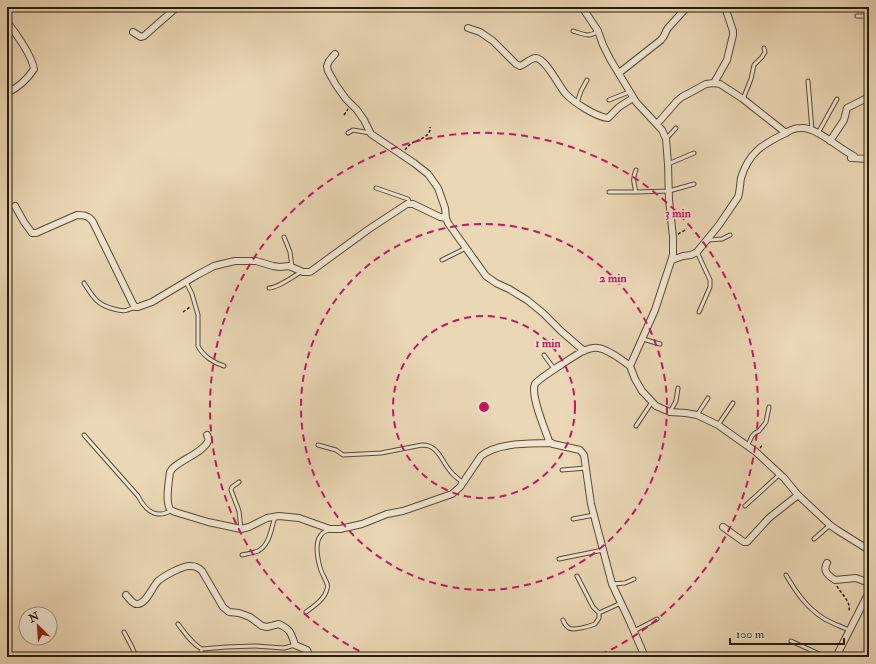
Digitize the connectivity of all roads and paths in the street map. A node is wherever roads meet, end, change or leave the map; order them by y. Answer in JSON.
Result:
{"nodes":[{"id":1,"x":177,"y":7,"type":"edge"},
{"id":2,"x":582,"y":7,"type":"edge"},
{"id":3,"x":687,"y":7,"type":"edge"},
{"id":4,"x":725,"y":7,"type":"edge"},
{"id":5,"x":857,"y":16,"type":"dead end"},
{"id":6,"x":869,"y":16,"type":"edge"},
{"id":7,"x":7,"y":22,"type":"edge"},
{"id":8,"x":468,"y":28,"type":"dead end"},
{"id":9,"x":574,"y":31,"type":"dead end"},
{"id":10,"x":598,"y":31,"type":"junction"},
{"id":11,"x":133,"y":32,"type":"dead end"},
{"id":12,"x":764,"y":48,"type":"dead end"},
{"id":13,"x":335,"y":54,"type":"dead end"},
{"id":14,"x":619,"y":73,"type":"junction"},
{"id":15,"x":587,"y":80,"type":"dead end"},
{"id":16,"x":808,"y":81,"type":"dead end"},
{"id":17,"x":714,"y":83,"type":"junction"},
{"id":18,"x":629,"y":92,"type":"junction"},
{"id":19,"x":7,"y":93,"type":"edge"},
{"id":20,"x":869,"y":97,"type":"edge"},
{"id":21,"x":633,"y":98,"type":"junction"},
{"id":22,"x":743,"y":99,"type":"junction"},
{"id":23,"x":837,"y":99,"type":"dead end"},
{"id":24,"x":609,"y":100,"type":"dead end"},
{"id":25,"x":577,"y":103,"type":"junction"},
{"id":26,"x":657,"y":124,"type":"junction"},
{"id":27,"x":430,"y":126,"type":"dead end"},
{"id":28,"x":676,"y":128,"type":"dead end"},
{"id":29,"x":348,"y":132,"type":"dead end"},
{"id":30,"x":815,"y":132,"type":"junction"},
{"id":31,"x":786,"y":133,"type":"junction"},
{"id":32,"x":371,"y":134,"type":"junction"},
{"id":33,"x":666,"y":139,"type":"junction"},
{"id":34,"x":830,"y":141,"type":"junction"},
{"id":35,"x":694,"y":153,"type":"dead end"},
{"id":36,"x":401,"y":154,"type":"junction"},
{"id":37,"x":869,"y":159,"type":"edge"},
{"id":38,"x":668,"y":164,"type":"junction"},
{"id":39,"x":636,"y":170,"type":"dead end"},
{"id":40,"x":694,"y":184,"type":"dead end"},
{"id":41,"x":376,"y":188,"type":"dead end"},
{"id":42,"x":669,"y":191,"type":"junction"},
{"id":43,"x":609,"y":192,"type":"dead end"},
{"id":44,"x":636,"y":192,"type":"junction"},
{"id":45,"x":410,"y":204,"type":"junction"},
{"id":46,"x":15,"y":206,"type":"dead end"},
{"id":47,"x":446,"y":218,"type":"junction"},
{"id":48,"x":730,"y":235,"type":"dead end"},
{"id":49,"x":284,"y":237,"type":"dead end"},
{"id":50,"x":707,"y":240,"type":"junction"},
{"id":51,"x":466,"y":248,"type":"junction"},
{"id":52,"x":697,"y":252,"type":"junction"},
{"id":53,"x":442,"y":260,"type":"dead end"},
{"id":54,"x":672,"y":260,"type":"junction"},
{"id":55,"x":292,"y":267,"type":"junction"},
{"id":56,"x":302,"y":271,"type":"junction"},
{"id":57,"x":186,"y":282,"type":"junction"},
{"id":58,"x":84,"y":283,"type":"dead end"},
{"id":59,"x":269,"y":288,"type":"dead end"},
{"id":60,"x":194,"y":303,"type":"junction"},
{"id":61,"x":135,"y":307,"type":"junction"},
{"id":62,"x":183,"y":312,"type":"dead end"},
{"id":63,"x":699,"y":312,"type":"dead end"},
{"id":64,"x":643,"y":339,"type":"junction"},
{"id":65,"x":660,"y":344,"type":"dead end"},
{"id":66,"x":584,"y":351,"type":"junction"},
{"id":67,"x":544,"y":355,"type":"dead end"},
{"id":68,"x":224,"y":366,"type":"dead end"},
{"id":69,"x":630,"y":366,"type":"junction"},
{"id":70,"x":555,"y":370,"type":"junction"},
{"id":71,"x":678,"y":388,"type":"dead end"},
{"id":72,"x":708,"y":398,"type":"dead end"},
{"id":73,"x":652,"y":402,"type":"junction"},
{"id":74,"x":733,"y":403,"type":"dead end"},
{"id":75,"x":769,"y":407,"type":"dead end"},
{"id":76,"x":670,"y":412,"type":"junction"},
{"id":77,"x":697,"y":415,"type":"junction"},
{"id":78,"x":718,"y":425,"type":"junction"},
{"id":79,"x":636,"y":426,"type":"dead end"},
{"id":80,"x":84,"y":435,"type":"dead end"},
{"id":81,"x":207,"y":435,"type":"dead end"},
{"id":82,"x":551,"y":443,"type":"junction"},
{"id":83,"x":318,"y":445,"type":"dead end"},
{"id":84,"x":747,"y":447,"type":"junction"},
{"id":85,"x":586,"y":468,"type":"junction"},
{"id":86,"x":562,"y":470,"type":"dead end"},
{"id":87,"x":780,"y":474,"type":"junction"},
{"id":88,"x":239,"y":482,"type":"dead end"},
{"id":89,"x":463,"y":483,"type":"junction"},
{"id":90,"x":798,"y":495,"type":"junction"},
{"id":91,"x":745,"y":506,"type":"dead end"},
{"id":92,"x":171,"y":511,"type":"junction"},
{"id":93,"x":594,"y":516,"type":"junction"},
{"id":94,"x":275,"y":517,"type":"junction"},
{"id":95,"x":573,"y":520,"type":"dead end"},
{"id":96,"x":830,"y":525,"type":"junction"},
{"id":97,"x":722,"y":527,"type":"dead end"},
{"id":98,"x":241,"y":529,"type":"junction"},
{"id":99,"x":330,"y":529,"type":"junction"},
{"id":100,"x":814,"y":539,"type":"dead end"},
{"id":101,"x":603,"y":550,"type":"junction"},
{"id":102,"x":869,"y":550,"type":"edge"},
{"id":103,"x":242,"y":555,"type":"dead end"},
{"id":104,"x":559,"y":559,"type":"dead end"},
{"id":105,"x":827,"y":563,"type":"dead end"},
{"id":106,"x":786,"y":575,"type":"dead end"},
{"id":107,"x":577,"y":576,"type":"dead end"},
{"id":108,"x":634,"y":579,"type":"dead end"},
{"id":109,"x":835,"y":580,"type":"junction"},
{"id":110,"x":869,"y":583,"type":"edge"},
{"id":111,"x":612,"y":584,"type":"junction"},
{"id":112,"x":869,"y":592,"type":"edge"},
{"id":113,"x":126,"y":595,"type":"dead end"},
{"id":114,"x":621,"y":603,"type":"junction"},
{"id":115,"x":849,"y":611,"type":"dead end"},
{"id":116,"x":306,"y":612,"type":"dead end"},
{"id":117,"x":599,"y":613,"type":"junction"},
{"id":118,"x":657,"y":619,"type":"dead end"},
{"id":119,"x":563,"y":620,"type":"dead end"},
{"id":120,"x":178,"y":624,"type":"dead end"},
{"id":121,"x":849,"y":630,"type":"junction"},
{"id":122,"x":634,"y":631,"type":"junction"},
{"id":123,"x":124,"y":632,"type":"dead end"},
{"id":124,"x":791,"y":641,"type":"dead end"},
{"id":125,"x":295,"y":645,"type":"junction"},
{"id":126,"x":202,"y":649,"type":"junction"},
{"id":127,"x":136,"y":657,"type":"edge"},
{"id":128,"x":199,"y":657,"type":"edge"},
{"id":129,"x":310,"y":657,"type":"edge"},
{"id":130,"x":645,"y":657,"type":"edge"},
{"id":131,"x":826,"y":657,"type":"edge"},
{"id":132,"x":836,"y":657,"type":"edge"}],
"edges":[{"from":1,"to":11,"type":"street"},
{"from":2,"to":10,"type":"street"},
{"from":3,"to":14,"type":"street"},
{"from":4,"to":17,"type":"street"},
{"from":5,"to":6,"type":"lane"},
{"from":7,"to":19,"type":"street"},
{"from":8,"to":25,"type":"street"},
{"from":9,"to":10,"type":"lane"},
{"from":10,"to":14,"type":"street"},
{"from":12,"to":22,"type":"lane"},
{"from":13,"to":32,"type":"street"},
{"from":14,"to":18,"type":"street"},
{"from":15,"to":25,"type":"lane"},
{"from":16,"to":30,"type":"lane"},
{"from":17,"to":22,"type":"street"},
{"from":17,"to":26,"type":"street"},
{"from":18,"to":21,"type":"street"},
{"from":18,"to":24,"type":"lane"},
{"from":20,"to":34,"type":"street"},
{"from":21,"to":25,"type":"street"},
{"from":21,"to":26,"type":"street"},
{"from":22,"to":31,"type":"street"},
{"from":23,"to":30,"type":"lane"},
{"from":26,"to":33,"type":"street"},
{"from":27,"to":36,"type":"path"},
{"from":28,"to":33,"type":"lane"},
{"from":29,"to":32,"type":"lane"},
{"from":30,"to":31,"type":"street"},
{"from":30,"to":34,"type":"street"},
{"from":31,"to":50,"type":"street"},
{"from":32,"to":36,"type":"street"},
{"from":33,"to":38,"type":"street"},
{"from":34,"to":37,"type":"street"},
{"from":35,"to":38,"type":"lane"},
{"from":36,"to":47,"type":"street"},
{"from":38,"to":42,"type":"street"},
{"from":39,"to":44,"type":"lane"},
{"from":40,"to":42,"type":"lane"},
{"from":41,"to":45,"type":"lane"},
{"from":42,"to":44,"type":"lane"},
{"from":42,"to":54,"type":"street"},
{"from":43,"to":44,"type":"lane"},
{"from":45,"to":47,"type":"street"},
{"from":45,"to":56,"type":"street"},
{"from":46,"to":61,"type":"street"},
{"from":47,"to":51,"type":"street"},
{"from":48,"to":50,"type":"lane"},
{"from":49,"to":55,"type":"lane"},
{"from":50,"to":52,"type":"street"},
{"from":51,"to":53,"type":"lane"},
{"from":51,"to":66,"type":"street"},
{"from":52,"to":54,"type":"street"},
{"from":52,"to":63,"type":"lane"},
{"from":54,"to":64,"type":"street"},
{"from":55,"to":56,"type":"street"},
{"from":55,"to":57,"type":"street"},
{"from":56,"to":59,"type":"lane"},
{"from":57,"to":60,"type":"lane"},
{"from":57,"to":61,"type":"street"},
{"from":58,"to":61,"type":"lane"},
{"from":60,"to":62,"type":"path"},
{"from":60,"to":68,"type":"lane"},
{"from":64,"to":65,"type":"lane"},
{"from":64,"to":69,"type":"street"},
{"from":66,"to":69,"type":"street"},
{"from":66,"to":70,"type":"street"},
{"from":67,"to":70,"type":"lane"},
{"from":69,"to":73,"type":"street"},
{"from":70,"to":82,"type":"street"},
{"from":71,"to":76,"type":"lane"},
{"from":72,"to":77,"type":"lane"},
{"from":73,"to":76,"type":"street"},
{"from":73,"to":79,"type":"lane"},
{"from":74,"to":78,"type":"lane"},
{"from":75,"to":84,"type":"lane"},
{"from":76,"to":77,"type":"street"},
{"from":77,"to":78,"type":"street"},
{"from":78,"to":84,"type":"street"},
{"from":80,"to":92,"type":"lane"},
{"from":81,"to":92,"type":"street"},
{"from":82,"to":85,"type":"street"},
{"from":82,"to":89,"type":"street"},
{"from":83,"to":89,"type":"lane"},
{"from":84,"to":87,"type":"street"},
{"from":85,"to":86,"type":"lane"},
{"from":85,"to":93,"type":"street"},
{"from":87,"to":90,"type":"street"},
{"from":87,"to":91,"type":"lane"},
{"from":88,"to":98,"type":"lane"},
{"from":89,"to":99,"type":"street"},
{"from":90,"to":96,"type":"street"},
{"from":90,"to":97,"type":"street"},
{"from":92,"to":98,"type":"street"},
{"from":93,"to":95,"type":"lane"},
{"from":93,"to":101,"type":"street"},
{"from":94,"to":98,"type":"street"},
{"from":94,"to":99,"type":"street"},
{"from":94,"to":103,"type":"lane"},
{"from":96,"to":100,"type":"lane"},
{"from":96,"to":102,"type":"street"},
{"from":99,"to":116,"type":"lane"},
{"from":101,"to":104,"type":"lane"},
{"from":101,"to":111,"type":"street"},
{"from":105,"to":109,"type":"street"},
{"from":106,"to":121,"type":"lane"},
{"from":107,"to":117,"type":"lane"},
{"from":108,"to":111,"type":"lane"},
{"from":109,"to":110,"type":"street"},
{"from":109,"to":115,"type":"path"},
{"from":111,"to":114,"type":"street"},
{"from":112,"to":121,"type":"street"},
{"from":113,"to":125,"type":"street"},
{"from":114,"to":117,"type":"lane"},
{"from":114,"to":122,"type":"street"},
{"from":117,"to":119,"type":"lane"},
{"from":118,"to":122,"type":"lane"},
{"from":120,"to":126,"type":"lane"},
{"from":121,"to":132,"type":"street"},
{"from":122,"to":130,"type":"street"},
{"from":123,"to":127,"type":"lane"},
{"from":124,"to":131,"type":"lane"},
{"from":125,"to":126,"type":"lane"},
{"from":125,"to":129,"type":"street"},
{"from":126,"to":128,"type":"lane"}]}
